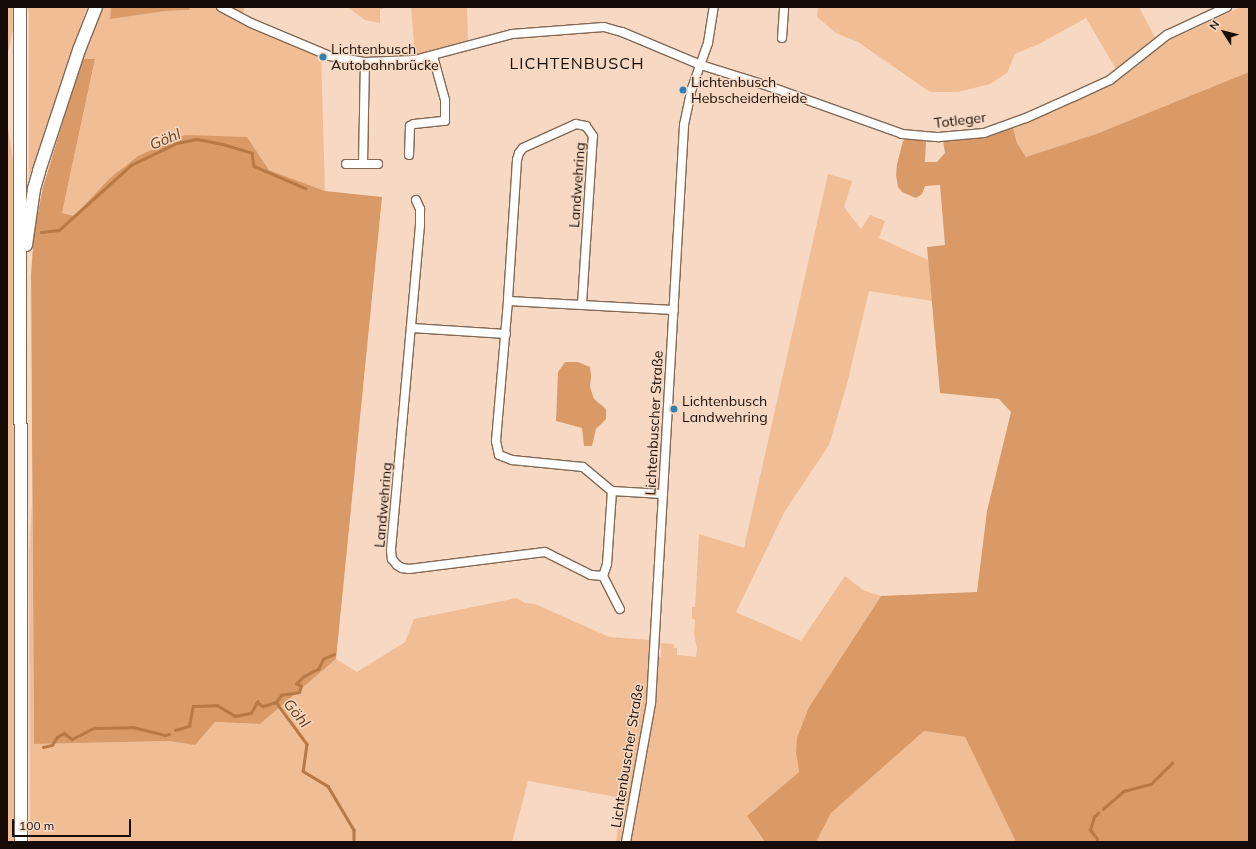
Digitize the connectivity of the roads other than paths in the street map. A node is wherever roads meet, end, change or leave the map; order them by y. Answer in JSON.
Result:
{"nodes":[{"id":1,"x":20,"y":7,"type":"edge"},
{"id":2,"x":91,"y":7,"type":"edge"},
{"id":3,"x":96,"y":7,"type":"edge"},
{"id":4,"x":221,"y":7,"type":"edge"},
{"id":5,"x":714,"y":7,"type":"edge"},
{"id":6,"x":784,"y":7,"type":"edge"},
{"id":7,"x":1227,"y":7,"type":"edge"},
{"id":8,"x":87,"y":27,"type":"junction"},
{"id":9,"x":782,"y":38,"type":"dead end"},
{"id":10,"x":433,"y":56,"type":"junction"},
{"id":11,"x":365,"y":62,"type":"junction"},
{"id":12,"x":701,"y":65,"type":"junction"},
{"id":13,"x":409,"y":155,"type":"dead end"},
{"id":14,"x":346,"y":164,"type":"dead end"},
{"id":15,"x":363,"y":164,"type":"junction"},
{"id":16,"x":378,"y":164,"type":"dead end"},
{"id":17,"x":416,"y":200,"type":"dead end"},
{"id":18,"x":20,"y":266,"type":"junction"},
{"id":19,"x":508,"y":301,"type":"junction"},
{"id":20,"x":582,"y":304,"type":"junction"},
{"id":21,"x":674,"y":310,"type":"junction"},
{"id":22,"x":412,"y":328,"type":"junction"},
{"id":23,"x":506,"y":334,"type":"junction"},
{"id":24,"x":612,"y":491,"type":"junction"},
{"id":25,"x":663,"y":494,"type":"junction"},
{"id":26,"x":603,"y":576,"type":"junction"},
{"id":27,"x":620,"y":609,"type":"dead end"},
{"id":28,"x":21,"y":842,"type":"edge"},
{"id":29,"x":626,"y":842,"type":"edge"}],
"edges":[{"from":1,"to":18,"type":"highway"},
{"from":2,"to":8,"type":"highway"},
{"from":3,"to":8,"type":"highway"},
{"from":4,"to":11,"type":"street","name":"Totleger"},
{"from":5,"to":12,"type":"street","name":"Lichtenbuscher Straße"},
{"from":6,"to":9,"type":"street"},
{"from":7,"to":12,"type":"street","name":"Totleger"},
{"from":8,"to":18,"type":"highway"},
{"from":10,"to":11,"type":"street","name":"Totleger"},
{"from":10,"to":12,"type":"street","name":"Totleger"},
{"from":10,"to":13,"type":"street"},
{"from":11,"to":15,"type":"street"},
{"from":12,"to":21,"type":"street","name":"Lichtenbuscher Straße"},
{"from":14,"to":15,"type":"street"},
{"from":15,"to":16,"type":"street"},
{"from":17,"to":22,"type":"street","name":"Landwehring"},
{"from":18,"to":28,"type":"highway"},
{"from":19,"to":20,"type":"street"},
{"from":19,"to":20,"type":"street","name":"Landwehring"},
{"from":19,"to":23,"type":"street","name":"Landwehring"},
{"from":20,"to":21,"type":"street"},
{"from":21,"to":25,"type":"street","name":"Lichtenbuscher Straße"},
{"from":22,"to":23,"type":"street"},
{"from":22,"to":26,"type":"street","name":"Landwehring"},
{"from":23,"to":24,"type":"street","name":"Landwehring"},
{"from":24,"to":25,"type":"street"},
{"from":24,"to":26,"type":"street"},
{"from":25,"to":29,"type":"street","name":"Lichtenbuscher Straße"},
{"from":26,"to":27,"type":"street"}]}
